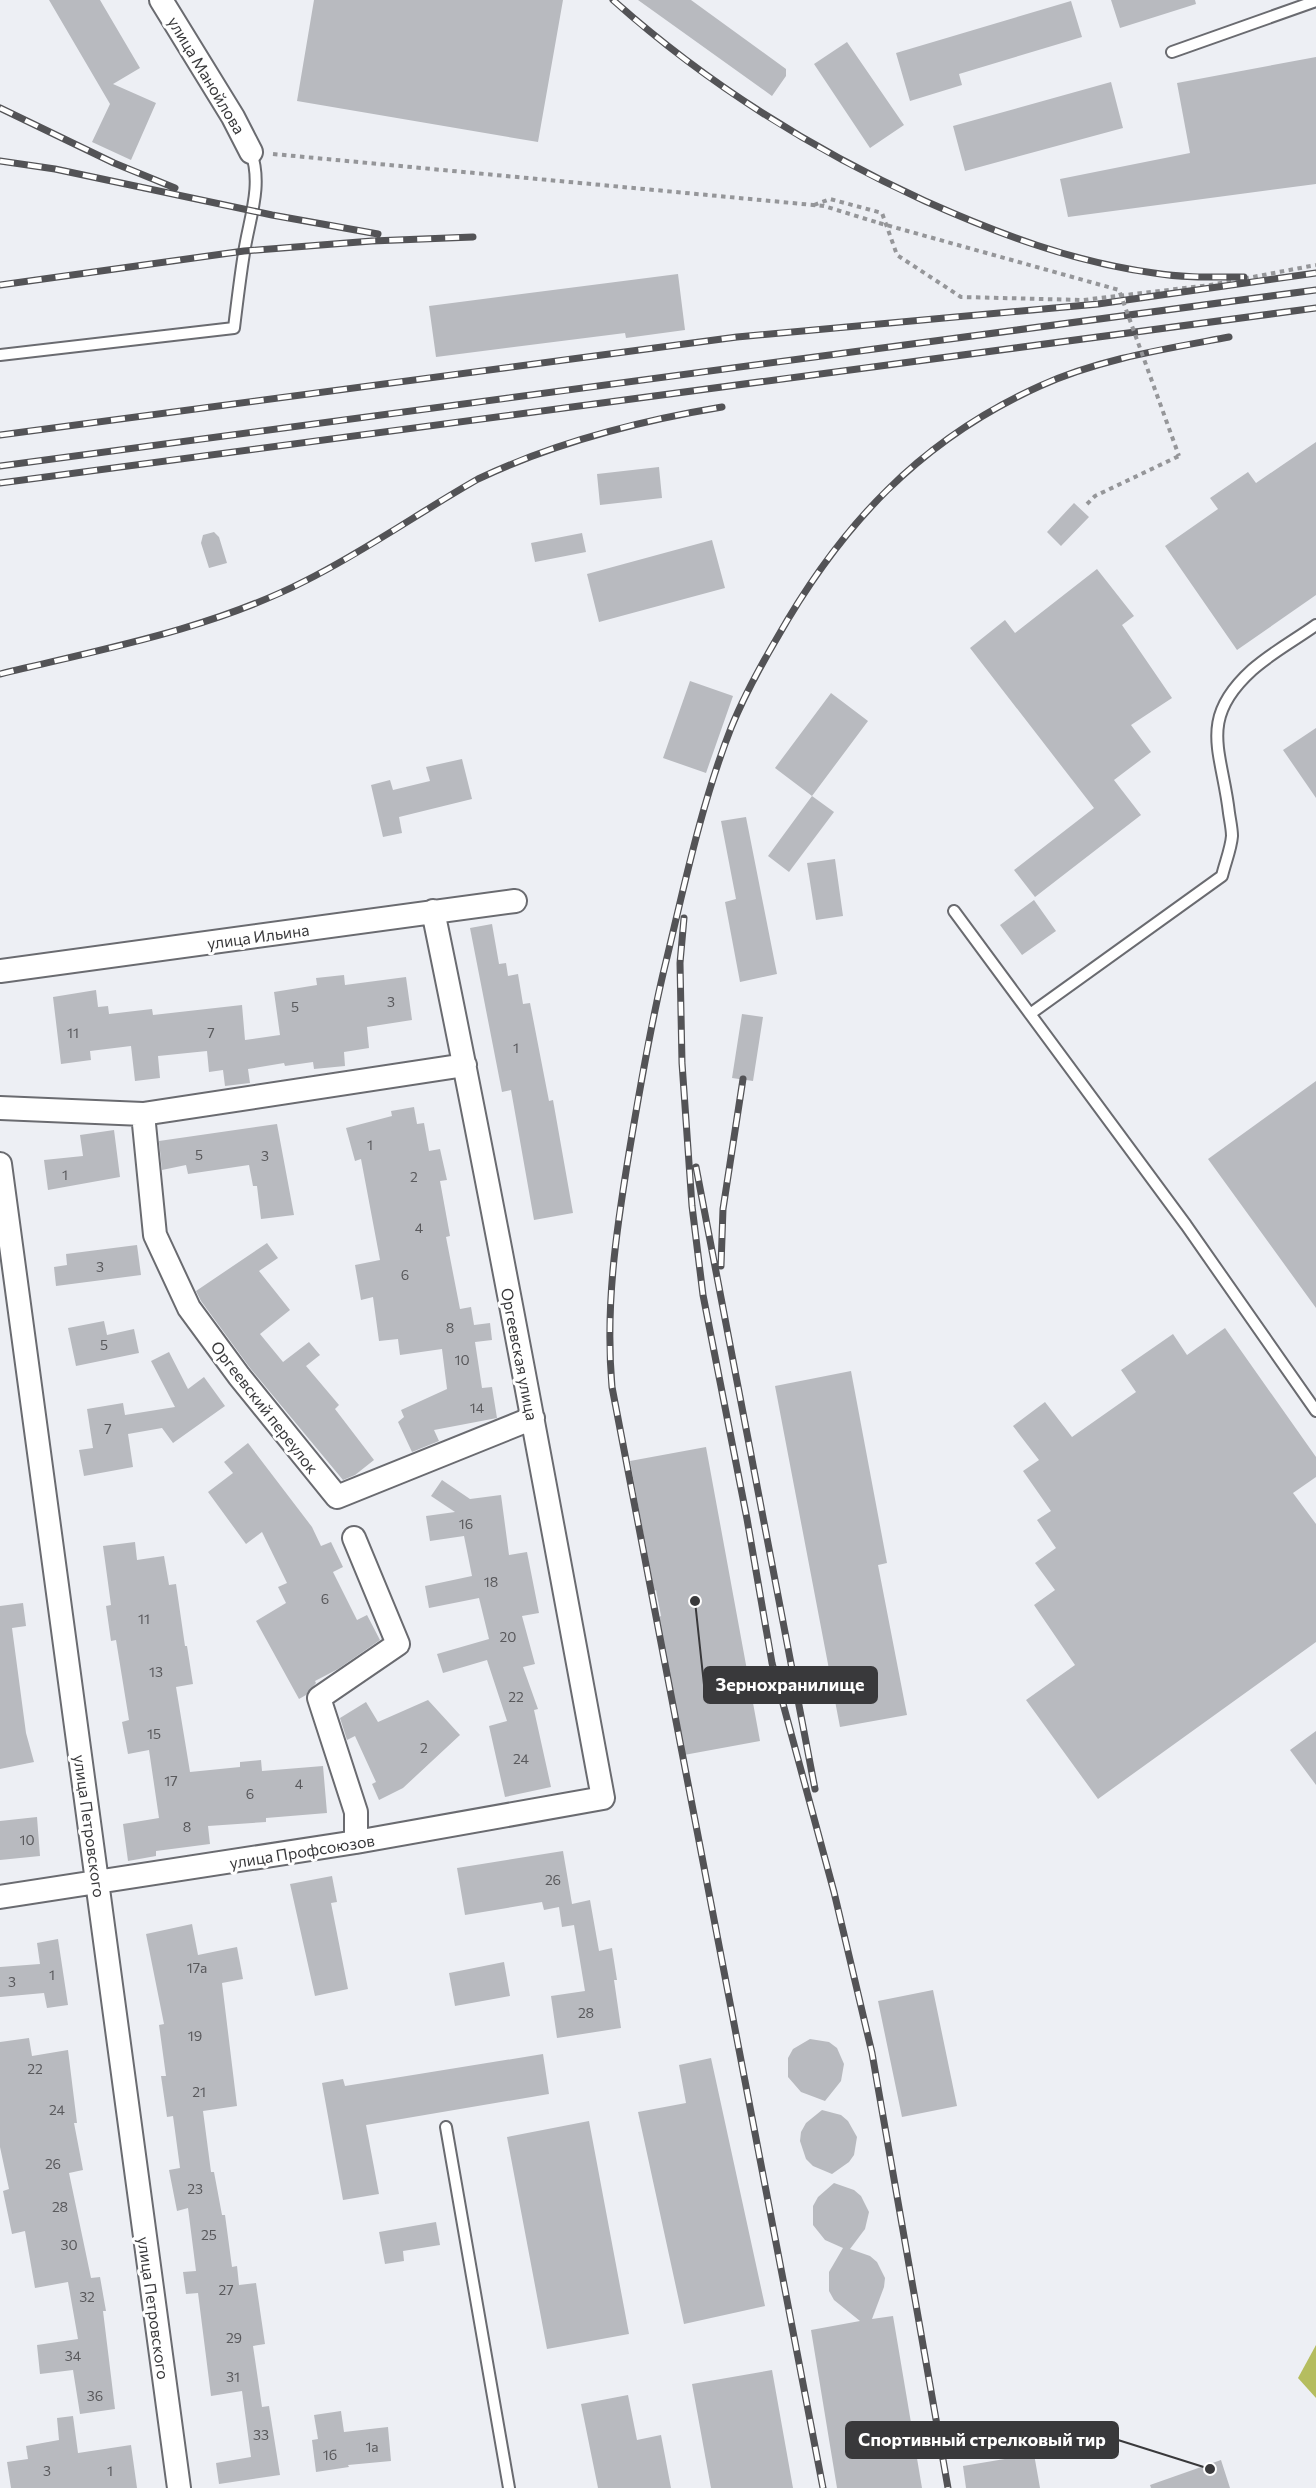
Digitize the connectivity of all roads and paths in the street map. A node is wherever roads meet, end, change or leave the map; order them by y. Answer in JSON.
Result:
{"nodes":[{"id":1,"x":161,"y":0,"type":"edge"},
{"id":2,"x":1316,"y":1,"type":"edge"},
{"id":3,"x":1172,"y":52,"type":"dead end"},
{"id":4,"x":251,"y":152,"type":"junction"},
{"id":5,"x":814,"y":205,"type":"junction"},
{"id":6,"x":1316,"y":266,"type":"edge"},
{"id":7,"x":0,"y":355,"type":"edge"},
{"id":8,"x":1087,"y":504,"type":"dead end"},
{"id":9,"x":1316,"y":625,"type":"edge"},
{"id":10,"x":515,"y":901,"type":"dead end"},
{"id":11,"x":433,"y":911,"type":"junction"},
{"id":12,"x":954,"y":911,"type":"dead end"},
{"id":13,"x":0,"y":971,"type":"edge"},
{"id":14,"x":1030,"y":1014,"type":"junction"},
{"id":15,"x":465,"y":1065,"type":"junction"},
{"id":16,"x":0,"y":1107,"type":"edge"},
{"id":17,"x":143,"y":1114,"type":"junction"},
{"id":18,"x":0,"y":1164,"type":"edge"},
{"id":19,"x":1316,"y":1411,"type":"edge"},
{"id":20,"x":532,"y":1418,"type":"junction"},
{"id":21,"x":354,"y":1538,"type":"dead end"},
{"id":22,"x":603,"y":1798,"type":"joint"},
{"id":23,"x":356,"y":1842,"type":"junction"},
{"id":24,"x":97,"y":1883,"type":"junction"},
{"id":25,"x":0,"y":1897,"type":"edge"},
{"id":26,"x":446,"y":2127,"type":"dead end"},
{"id":27,"x":179,"y":2488,"type":"edge"},
{"id":28,"x":509,"y":2488,"type":"edge"}],
"edges":[{"from":1,"to":4,"type":"street","name":"улица Манойлова"},
{"from":2,"to":3,"type":"lane"},
{"from":4,"to":5,"type":"path"},
{"from":4,"to":7,"type":"lane"},
{"from":5,"to":6,"type":"path"},
{"from":5,"to":8,"type":"path","bridge":true},
{"from":9,"to":14,"type":"lane"},
{"from":10,"to":11,"type":"street","name":"улица Ильина"},
{"from":11,"to":13,"type":"street","name":"улица Ильина"},
{"from":11,"to":15,"type":"street","name":"Оргеевская улица"},
{"from":12,"to":14,"type":"lane"},
{"from":14,"to":19,"type":"lane"},
{"from":15,"to":17,"type":"street"},
{"from":15,"to":20,"type":"street","name":"Оргеевская улица"},
{"from":16,"to":17,"type":"street"},
{"from":17,"to":20,"type":"street","name":"Оргеевский переулок"},
{"from":18,"to":24,"type":"street","name":"улица Петровского"},
{"from":20,"to":22,"type":"street","name":"Оргеевская улица"},
{"from":21,"to":23,"type":"street"},
{"from":22,"to":23,"type":"street","name":"улица Профсоюзов"},
{"from":23,"to":24,"type":"street","name":"улица Профсоюзов"},
{"from":24,"to":25,"type":"street","name":"улица Профсоюзов"},
{"from":24,"to":27,"type":"street","name":"улица Петровского"},
{"from":26,"to":28,"type":"lane"}]}
